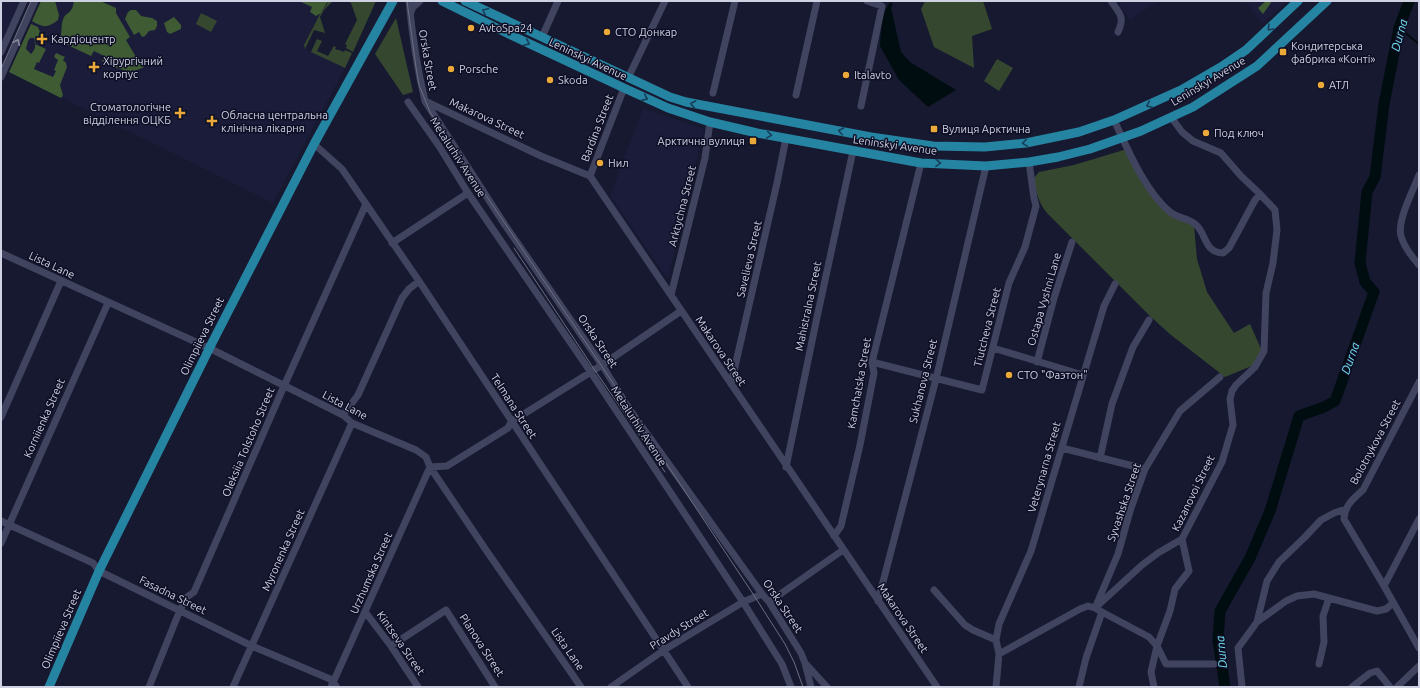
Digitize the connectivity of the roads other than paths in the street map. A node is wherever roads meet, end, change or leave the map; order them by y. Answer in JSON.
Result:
{"nodes":[{"id":1,"x":24,"y":1,"type":"edge"},
{"id":2,"x":35,"y":1,"type":"edge"},
{"id":3,"x":409,"y":1,"type":"edge"},
{"id":4,"x":420,"y":1,"type":"edge"},
{"id":5,"x":442,"y":1,"type":"edge"},
{"id":6,"x":465,"y":1,"type":"edge"},
{"id":7,"x":558,"y":1,"type":"edge"},
{"id":8,"x":665,"y":1,"type":"edge"},
{"id":9,"x":735,"y":1,"type":"edge"},
{"id":10,"x":816,"y":1,"type":"edge"},
{"id":11,"x":867,"y":1,"type":"edge"},
{"id":12,"x":1111,"y":1,"type":"edge"},
{"id":13,"x":1298,"y":1,"type":"edge"},
{"id":14,"x":1327,"y":1,"type":"edge"},
{"id":15,"x":393,"y":2,"type":"edge"},
{"id":16,"x":410,"y":14,"type":"junction"},
{"id":17,"x":1118,"y":32,"type":"dead end"},
{"id":18,"x":542,"y":37,"type":"junction"},
{"id":19,"x":1,"y":52,"type":"edge"},
{"id":20,"x":1,"y":77,"type":"edge"},
{"id":21,"x":628,"y":78,"type":"junction"},
{"id":22,"x":624,"y":88,"type":"junction"},
{"id":23,"x":713,"y":93,"type":"dead end"},
{"id":24,"x":796,"y":94,"type":"dead end"},
{"id":25,"x":425,"y":101,"type":"junction"},
{"id":26,"x":408,"y":102,"type":"dead end"},
{"id":27,"x":861,"y":106,"type":"dead end"},
{"id":28,"x":1171,"y":117,"type":"junction"},
{"id":29,"x":1114,"y":120,"type":"junction"},
{"id":30,"x":710,"y":122,"type":"junction"},
{"id":31,"x":871,"y":137,"type":"junction"},
{"id":32,"x":786,"y":138,"type":"junction"},
{"id":33,"x":1123,"y":138,"type":"junction"},
{"id":34,"x":885,"y":139,"type":"junction"},
{"id":35,"x":314,"y":144,"type":"junction"},
{"id":36,"x":853,"y":151,"type":"junction"},
{"id":37,"x":863,"y":153,"type":"junction"},
{"id":38,"x":884,"y":156,"type":"junction"},
{"id":39,"x":1029,"y":162,"type":"junction"},
{"id":40,"x":922,"y":163,"type":"junction"},
{"id":41,"x":986,"y":166,"type":"junction"},
{"id":42,"x":1419,"y":175,"type":"edge"},
{"id":43,"x":590,"y":176,"type":"junction"},
{"id":44,"x":468,"y":193,"type":"junction"},
{"id":45,"x":1260,"y":194,"type":"junction"},
{"id":46,"x":366,"y":204,"type":"junction"},
{"id":47,"x":1072,"y":242,"type":"dead end"},
{"id":48,"x":392,"y":243,"type":"junction"},
{"id":49,"x":1,"y":253,"type":"edge"},
{"id":50,"x":1419,"y":265,"type":"edge"},
{"id":51,"x":61,"y":281,"type":"junction"},
{"id":52,"x":418,"y":281,"type":"junction"},
{"id":53,"x":1115,"y":284,"type":"dead end"},
{"id":54,"x":671,"y":295,"type":"junction"},
{"id":55,"x":108,"y":303,"type":"junction"},
{"id":56,"x":681,"y":311,"type":"junction"},
{"id":57,"x":1149,"y":320,"type":"dead end"},
{"id":58,"x":209,"y":348,"type":"junction"},
{"id":59,"x":993,"y":348,"type":"junction"},
{"id":60,"x":872,"y":362,"type":"junction"},
{"id":61,"x":1037,"y":362,"type":"junction"},
{"id":62,"x":602,"y":365,"type":"junction"},
{"id":63,"x":590,"y":371,"type":"junction"},
{"id":64,"x":1083,"y":375,"type":"junction"},
{"id":65,"x":1220,"y":377,"type":"dead end"},
{"id":66,"x":936,"y":379,"type":"junction"},
{"id":67,"x":1419,"y":382,"type":"edge"},
{"id":68,"x":731,"y":384,"type":"junction"},
{"id":69,"x":284,"y":386,"type":"junction"},
{"id":70,"x":343,"y":415,"type":"junction"},
{"id":71,"x":1,"y":417,"type":"edge"},
{"id":72,"x":511,"y":422,"type":"junction"},
{"id":73,"x":352,"y":423,"type":"junction"},
{"id":74,"x":1062,"y":448,"type":"junction"},
{"id":75,"x":1100,"y":458,"type":"junction"},
{"id":76,"x":430,"y":467,"type":"junction"},
{"id":77,"x":786,"y":467,"type":"junction"},
{"id":78,"x":1145,"y":469,"type":"junction"},
{"id":79,"x":1346,"y":509,"type":"junction"},
{"id":80,"x":1419,"y":518,"type":"edge"},
{"id":81,"x":1,"y":521,"type":"edge"},
{"id":82,"x":9,"y":523,"type":"junction"},
{"id":83,"x":834,"y":536,"type":"junction"},
{"id":84,"x":1182,"y":539,"type":"junction"},
{"id":85,"x":1,"y":543,"type":"edge"},
{"id":86,"x":843,"y":550,"type":"junction"},
{"id":87,"x":99,"y":571,"type":"junction"},
{"id":88,"x":1384,"y":586,"type":"junction"},
{"id":89,"x":934,"y":590,"type":"dead end"},
{"id":90,"x":762,"y":594,"type":"junction"},
{"id":91,"x":1329,"y":598,"type":"junction"},
{"id":92,"x":878,"y":601,"type":"junction"},
{"id":93,"x":743,"y":602,"type":"junction"},
{"id":94,"x":769,"y":602,"type":"junction"},
{"id":95,"x":1393,"y":603,"type":"junction"},
{"id":96,"x":1095,"y":608,"type":"junction"},
{"id":97,"x":180,"y":610,"type":"junction"},
{"id":98,"x":1102,"y":612,"type":"junction"},
{"id":99,"x":366,"y":613,"type":"junction"},
{"id":100,"x":1257,"y":622,"type":"junction"},
{"id":101,"x":996,"y":640,"type":"junction"},
{"id":102,"x":252,"y":646,"type":"junction"},
{"id":103,"x":391,"y":646,"type":"junction"},
{"id":104,"x":1157,"y":646,"type":"junction"},
{"id":105,"x":1419,"y":648,"type":"edge"},
{"id":106,"x":664,"y":650,"type":"junction"},
{"id":107,"x":999,"y":654,"type":"junction"},
{"id":108,"x":805,"y":663,"type":"junction"},
{"id":109,"x":1214,"y":664,"type":"dead end"},
{"id":110,"x":1319,"y":664,"type":"dead end"},
{"id":111,"x":1419,"y":666,"type":"edge"},
{"id":112,"x":334,"y":686,"type":"edge"},
{"id":113,"x":49,"y":687,"type":"edge"},
{"id":114,"x":149,"y":687,"type":"edge"},
{"id":115,"x":233,"y":687,"type":"edge"},
{"id":116,"x":418,"y":687,"type":"edge"},
{"id":117,"x":496,"y":687,"type":"edge"},
{"id":118,"x":581,"y":687,"type":"edge"},
{"id":119,"x":611,"y":687,"type":"edge"},
{"id":120,"x":688,"y":687,"type":"edge"},
{"id":121,"x":791,"y":687,"type":"edge"},
{"id":122,"x":811,"y":687,"type":"edge"},
{"id":123,"x":827,"y":687,"type":"edge"},
{"id":124,"x":937,"y":687,"type":"edge"},
{"id":125,"x":996,"y":687,"type":"edge"},
{"id":126,"x":1079,"y":687,"type":"edge"},
{"id":127,"x":1154,"y":687,"type":"edge"},
{"id":128,"x":1243,"y":687,"type":"edge"},
{"id":129,"x":1352,"y":687,"type":"edge"},
{"id":130,"x":1390,"y":687,"type":"edge"},
{"id":131,"x":1396,"y":687,"type":"edge"}],
"edges":[{"from":1,"to":19,"type":"street"},
{"from":20,"to":2,"type":"street","one_way":true},
{"from":3,"to":16,"type":"street","name":"Orska Street"},
{"from":4,"to":16,"type":"street"},
{"from":5,"to":22,"type":"main road","name":"Leninskyi Avenue","one_way":true},
{"from":18,"to":6,"type":"main road","name":"Leninskyi Avenue","one_way":true},
{"from":7,"to":18,"type":"street"},
{"from":8,"to":21,"type":"street"},
{"from":9,"to":23,"type":"street"},
{"from":10,"to":24,"type":"street"},
{"from":11,"to":27,"type":"street"},
{"from":12,"to":17,"type":"street"},
{"from":13,"to":29,"type":"main road","name":"Leninskyi Avenue","one_way":true},
{"from":14,"to":28,"type":"main road","name":"Leninskyi Avenue"},
{"from":15,"to":35,"type":"main road","name":"Olimpiieva Street"},
{"from":16,"to":25,"type":"street","name":"Orska Street"},
{"from":18,"to":21,"type":"main road","name":"Leninskyi Avenue"},
{"from":31,"to":21,"type":"main road","name":"Leninskyi Avenue","one_way":true},
{"from":22,"to":30,"type":"main road","name":"Leninskyi Avenue","one_way":true},
{"from":22,"to":43,"type":"street","name":"Bardina Street"},
{"from":25,"to":43,"type":"street","name":"Makarova Street"},
{"from":25,"to":62,"type":"street","name":"Orska Street"},
{"from":26,"to":44,"type":"street","name":"Metalurhiv Avenue"},
{"from":28,"to":33,"type":"main road","name":"Leninskyi Avenue"},
{"from":28,"to":45,"type":"street","name":"Kazanovoi Street"},
{"from":29,"to":33,"type":"street"},
{"from":29,"to":34,"type":"main road","name":"Leninskyi Avenue","one_way":true},
{"from":30,"to":32,"type":"main road","name":"Leninskyi Avenue","one_way":true},
{"from":30,"to":54,"type":"street","name":"Arktychna Street"},
{"from":31,"to":34,"type":"main road","name":"Leninskyi Avenue"},
{"from":31,"to":37,"type":"main road"},
{"from":32,"to":36,"type":"main road","name":"Leninskyi Avenue"},
{"from":32,"to":68,"type":"street","name":"Savelieva Street"},
{"from":33,"to":39,"type":"main road","name":"Leninskyi Avenue"},
{"from":33,"to":45,"type":"street"},
{"from":34,"to":38,"type":"main road"},
{"from":35,"to":46,"type":"street","name":"Telmana Street"},
{"from":35,"to":58,"type":"main road","name":"Olimpiieva Street"},
{"from":36,"to":37,"type":"main road","name":"Leninskyi Avenue"},
{"from":36,"to":77,"type":"street","name":"Mahistralna Street"},
{"from":37,"to":38,"type":"main road","name":"Leninskyi Avenue"},
{"from":38,"to":40,"type":"main road","name":"Leninskyi Avenue"},
{"from":39,"to":41,"type":"main road","name":"Leninskyi Avenue"},
{"from":39,"to":59,"type":"street","name":"Tiutcheva Street"},
{"from":40,"to":41,"type":"main road","name":"Leninskyi Avenue","one_way":true},
{"from":40,"to":60,"type":"street","name":"Kamchatska Street"},
{"from":41,"to":66,"type":"street","name":"Sukhanova Street"},
{"from":42,"to":50,"type":"street"},
{"from":43,"to":54,"type":"street","name":"Makarova Street"},
{"from":44,"to":48,"type":"street"},
{"from":44,"to":63,"type":"street","name":"Metalurhiv Avenue"},
{"from":45,"to":84,"type":"street","name":"Kazanovoi Street"},
{"from":46,"to":48,"type":"street","name":"Telmana Street"},
{"from":46,"to":69,"type":"street","name":"Oleksiia Tolstoho Street"},
{"from":47,"to":61,"type":"street","name":"Ostapa Vyshni Lane"},
{"from":48,"to":52,"type":"street","name":"Telmana Street"},
{"from":49,"to":51,"type":"street","name":"Lista Lane"},
{"from":51,"to":55,"type":"street","name":"Lista Lane"},
{"from":51,"to":71,"type":"street"},
{"from":52,"to":70,"type":"street"},
{"from":52,"to":72,"type":"street","name":"Telmana Street"},
{"from":53,"to":64,"type":"street","name":"Veterynarna Street"},
{"from":54,"to":56,"type":"street","name":"Makarova Street"},
{"from":55,"to":58,"type":"street","name":"Lista Lane"},
{"from":55,"to":82,"type":"street","name":"Korniienka Street"},
{"from":56,"to":62,"type":"street"},
{"from":56,"to":68,"type":"street","name":"Makarova Street"},
{"from":57,"to":75,"type":"street"},
{"from":58,"to":69,"type":"street","name":"Lista Lane"},
{"from":58,"to":87,"type":"main road","name":"Olimpiieva Street"},
{"from":59,"to":61,"type":"street","name":"Ostapa Vyshni Lane"},
{"from":59,"to":66,"type":"street","name":"Tiutcheva Street"},
{"from":60,"to":66,"type":"street","name":"Tiutcheva Street"},
{"from":60,"to":83,"type":"street","name":"Kamchatska Street"},
{"from":61,"to":64,"type":"street","name":"Ostapa Vyshni Lane"},
{"from":62,"to":63,"type":"street"},
{"from":62,"to":90,"type":"street","name":"Orska Street"},
{"from":63,"to":72,"type":"street"},
{"from":63,"to":93,"type":"street","name":"Metalurhiv Avenue"},
{"from":64,"to":74,"type":"street","name":"Veterynarna Street"},
{"from":65,"to":78,"type":"street","name":"Syvashska Street"},
{"from":66,"to":92,"type":"street","name":"Sukhanova Street"},
{"from":67,"to":79,"type":"street","name":"Bolotnykova Street"},
{"from":68,"to":77,"type":"street","name":"Makarova Street"},
{"from":69,"to":70,"type":"street","name":"Lista Lane"},
{"from":69,"to":97,"type":"street","name":"Oleksiia Tolstoho Street"},
{"from":70,"to":73,"type":"street","name":"Lista Lane"},
{"from":72,"to":76,"type":"street"},
{"from":72,"to":106,"type":"street","name":"Telmana Street"},
{"from":73,"to":76,"type":"street","name":"Lista Lane"},
{"from":73,"to":102,"type":"street","name":"Myronenka Street"},
{"from":74,"to":75,"type":"street"},
{"from":74,"to":101,"type":"street","name":"Veterynarna Street"},
{"from":75,"to":78,"type":"street"},
{"from":76,"to":99,"type":"street","name":"Urzhumska Street"},
{"from":76,"to":118,"type":"street","name":"Lista Lane"},
{"from":77,"to":83,"type":"street","name":"Makarova Street"},
{"from":78,"to":96,"type":"street","name":"Syvashska Street"},
{"from":79,"to":88,"type":"street"},
{"from":79,"to":100,"type":"street"},
{"from":80,"to":88,"type":"street"},
{"from":81,"to":82,"type":"street","name":"Fasadna Street"},
{"from":82,"to":85,"type":"street","name":"Korniienka Street"},
{"from":82,"to":87,"type":"street","name":"Fasadna Street"},
{"from":83,"to":86,"type":"street","name":"Makarova Street"},
{"from":84,"to":96,"type":"street"},
{"from":84,"to":104,"type":"street","name":"Kazanovoi Street"},
{"from":86,"to":92,"type":"street","name":"Makarova Street"},
{"from":86,"to":94,"type":"street"},
{"from":87,"to":97,"type":"street","name":"Fasadna Street"},
{"from":87,"to":113,"type":"main road","name":"Olimpiieva Street"},
{"from":88,"to":95,"type":"street"},
{"from":89,"to":101,"type":"street"},
{"from":90,"to":93,"type":"street","name":"Pravdy Street"},
{"from":90,"to":94,"type":"street","name":"Orska Street"},
{"from":91,"to":95,"type":"street"},
{"from":91,"to":100,"type":"street"},
{"from":91,"to":110,"type":"street"},
{"from":92,"to":124,"type":"street","name":"Makarova Street"},
{"from":93,"to":106,"type":"street","name":"Pravdy Street"},
{"from":93,"to":121,"type":"street","name":"Metalurhiv Avenue"},
{"from":94,"to":108,"type":"street","name":"Orska Street"},
{"from":95,"to":105,"type":"street"},
{"from":96,"to":98,"type":"street"},
{"from":96,"to":107,"type":"street"},
{"from":97,"to":102,"type":"street","name":"Fasadna Street"},
{"from":97,"to":114,"type":"street","name":"Oleksiia Tolstoho Street"},
{"from":98,"to":104,"type":"street"},
{"from":98,"to":126,"type":"street"},
{"from":99,"to":103,"type":"street","name":"Kintseva Street"},
{"from":99,"to":112,"type":"street","name":"Urzhumska Street"},
{"from":100,"to":128,"type":"street"},
{"from":101,"to":107,"type":"street","name":"Veterynarna Street"},
{"from":102,"to":112,"type":"street","name":"Fasadna Street"},
{"from":102,"to":115,"type":"street","name":"Myronenka Street"},
{"from":103,"to":116,"type":"street","name":"Kintseva Street"},
{"from":103,"to":117,"type":"street","name":"Planova Street"},
{"from":104,"to":109,"type":"street"},
{"from":104,"to":127,"type":"street","name":"Kazanovoi Street"},
{"from":106,"to":119,"type":"street","name":"Pravdy Street"},
{"from":106,"to":120,"type":"street","name":"Telmana Street"},
{"from":107,"to":125,"type":"street","name":"Veterynarna Street"},
{"from":108,"to":122,"type":"street","name":"Orska Street"},
{"from":108,"to":123,"type":"street","name":"Orska Street"},
{"from":111,"to":131,"type":"street"},
{"from":129,"to":130,"type":"street"}]}
